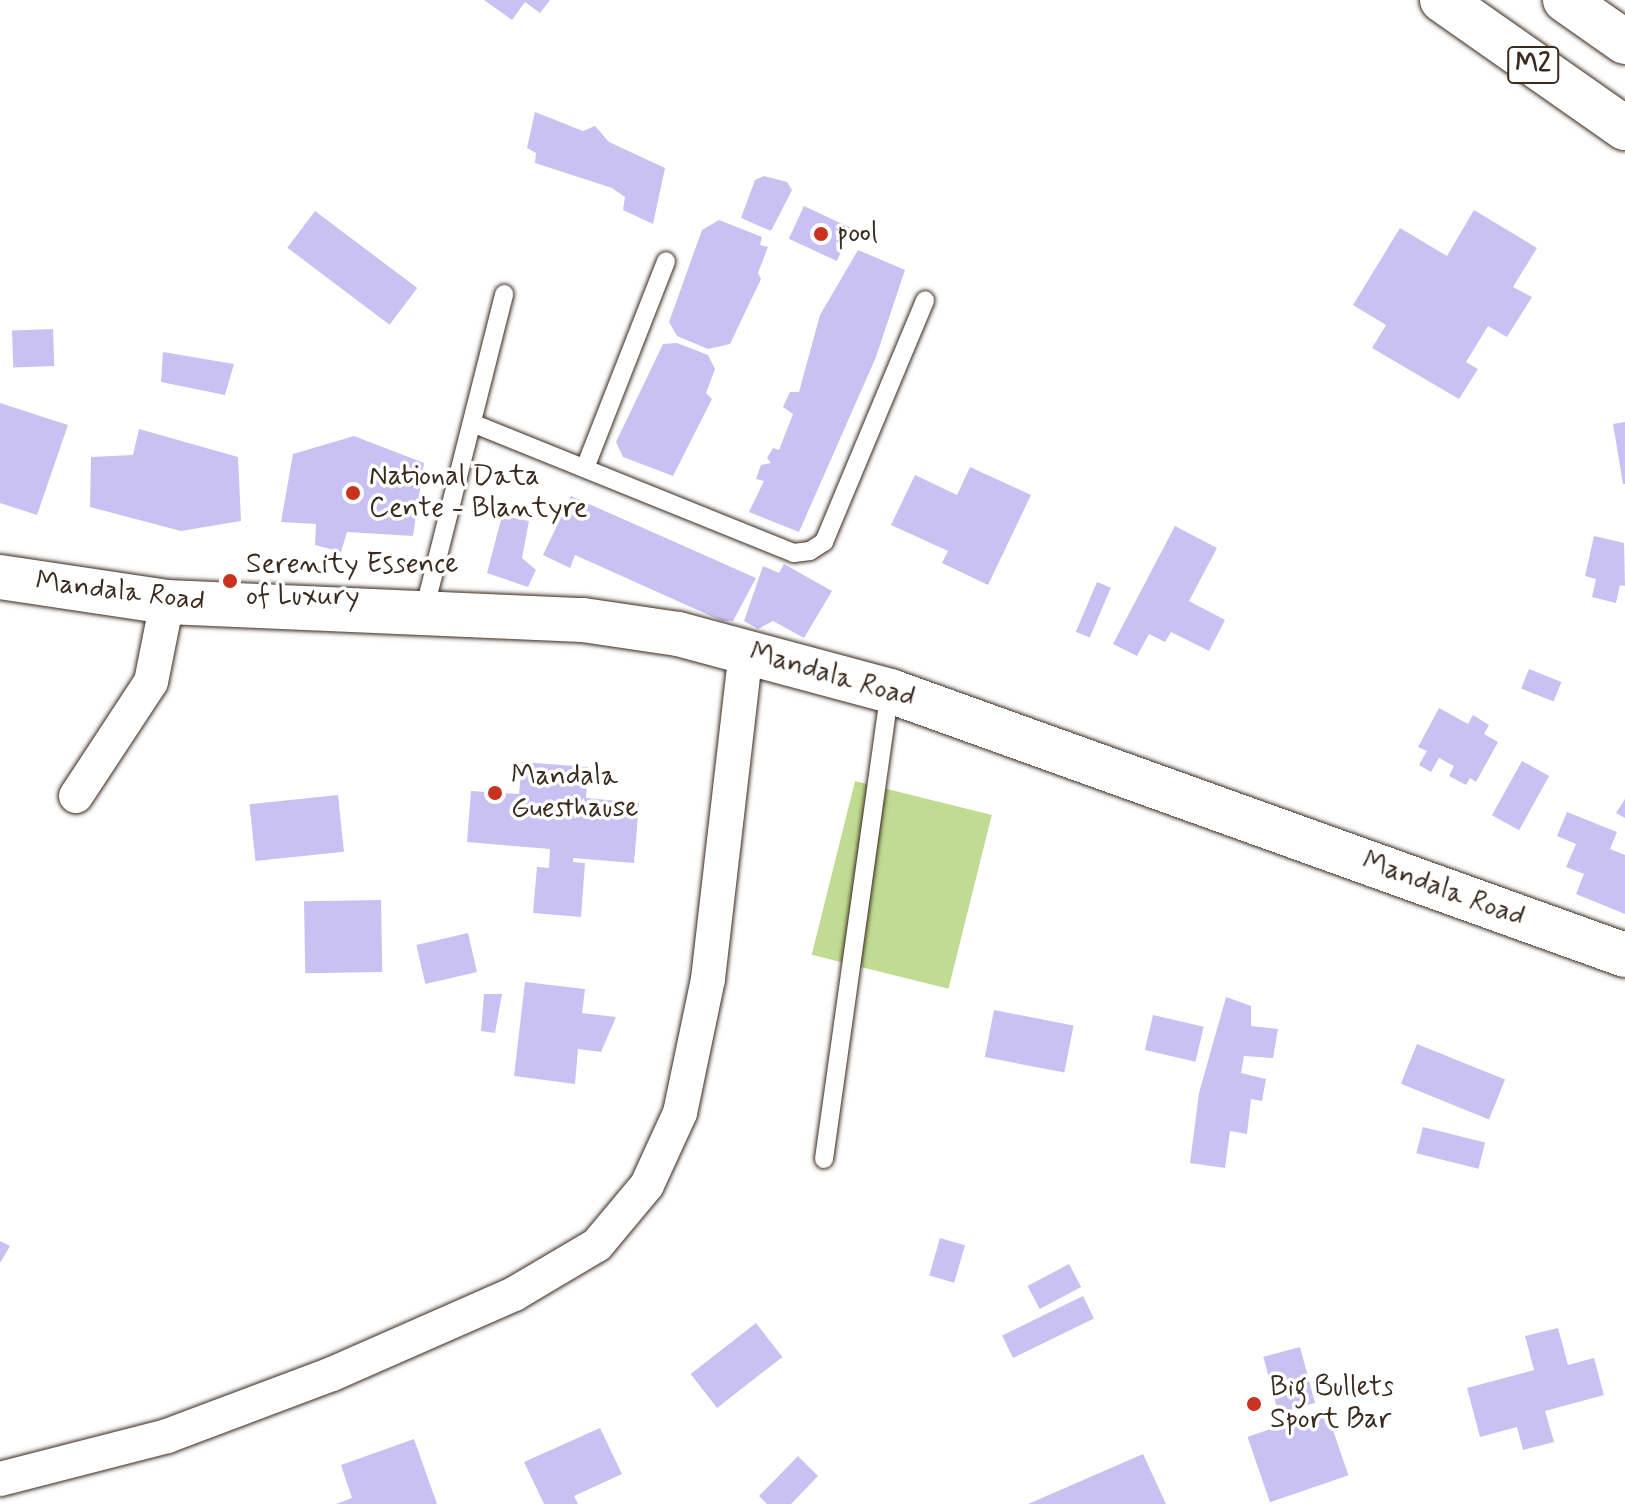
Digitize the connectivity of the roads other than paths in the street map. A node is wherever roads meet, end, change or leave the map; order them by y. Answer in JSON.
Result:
{"nodes":[{"id":1,"x":1442,"y":0,"type":"edge"},
{"id":2,"x":1565,"y":0,"type":"edge"},
{"id":3,"x":1625,"y":42,"type":"edge"},
{"id":4,"x":1625,"y":128,"type":"edge"},
{"id":5,"x":666,"y":261,"type":"dead end"},
{"id":6,"x":504,"y":294,"type":"dead end"},
{"id":7,"x":925,"y":300,"type":"dead end"},
{"id":8,"x":472,"y":423,"type":"junction"},
{"id":9,"x":585,"y":468,"type":"junction"},
{"id":10,"x":0,"y":577,"type":"edge"},
{"id":11,"x":167,"y":602,"type":"junction"},
{"id":12,"x":424,"y":611,"type":"junction"},
{"id":13,"x":746,"y":650,"type":"junction"},
{"id":14,"x":890,"y":691,"type":"junction"},
{"id":15,"x":76,"y":796,"type":"dead end"},
{"id":16,"x":1625,"y":955,"type":"edge"},
{"id":17,"x":824,"y":1159,"type":"dead end"},
{"id":18,"x":0,"y":1479,"type":"edge"}],
"edges":[{"from":1,"to":4,"type":"main road","number":"M2"},
{"from":2,"to":3,"type":"main road","number":"M2"},
{"from":5,"to":9,"type":"lane"},
{"from":6,"to":8,"type":"lane"},
{"from":7,"to":9,"type":"lane"},
{"from":8,"to":9,"type":"lane"},
{"from":8,"to":12,"type":"lane"},
{"from":10,"to":11,"type":"main road","name":"Mandala Road"},
{"from":11,"to":12,"type":"main road","name":"Mandala Road"},
{"from":11,"to":15,"type":"street"},
{"from":12,"to":13,"type":"main road","name":"Mandala Road"},
{"from":13,"to":14,"type":"main road","name":"Mandala Road"},
{"from":13,"to":18,"type":"street"},
{"from":14,"to":16,"type":"main road","name":"Mandala Road"},
{"from":14,"to":17,"type":"lane"}]}
